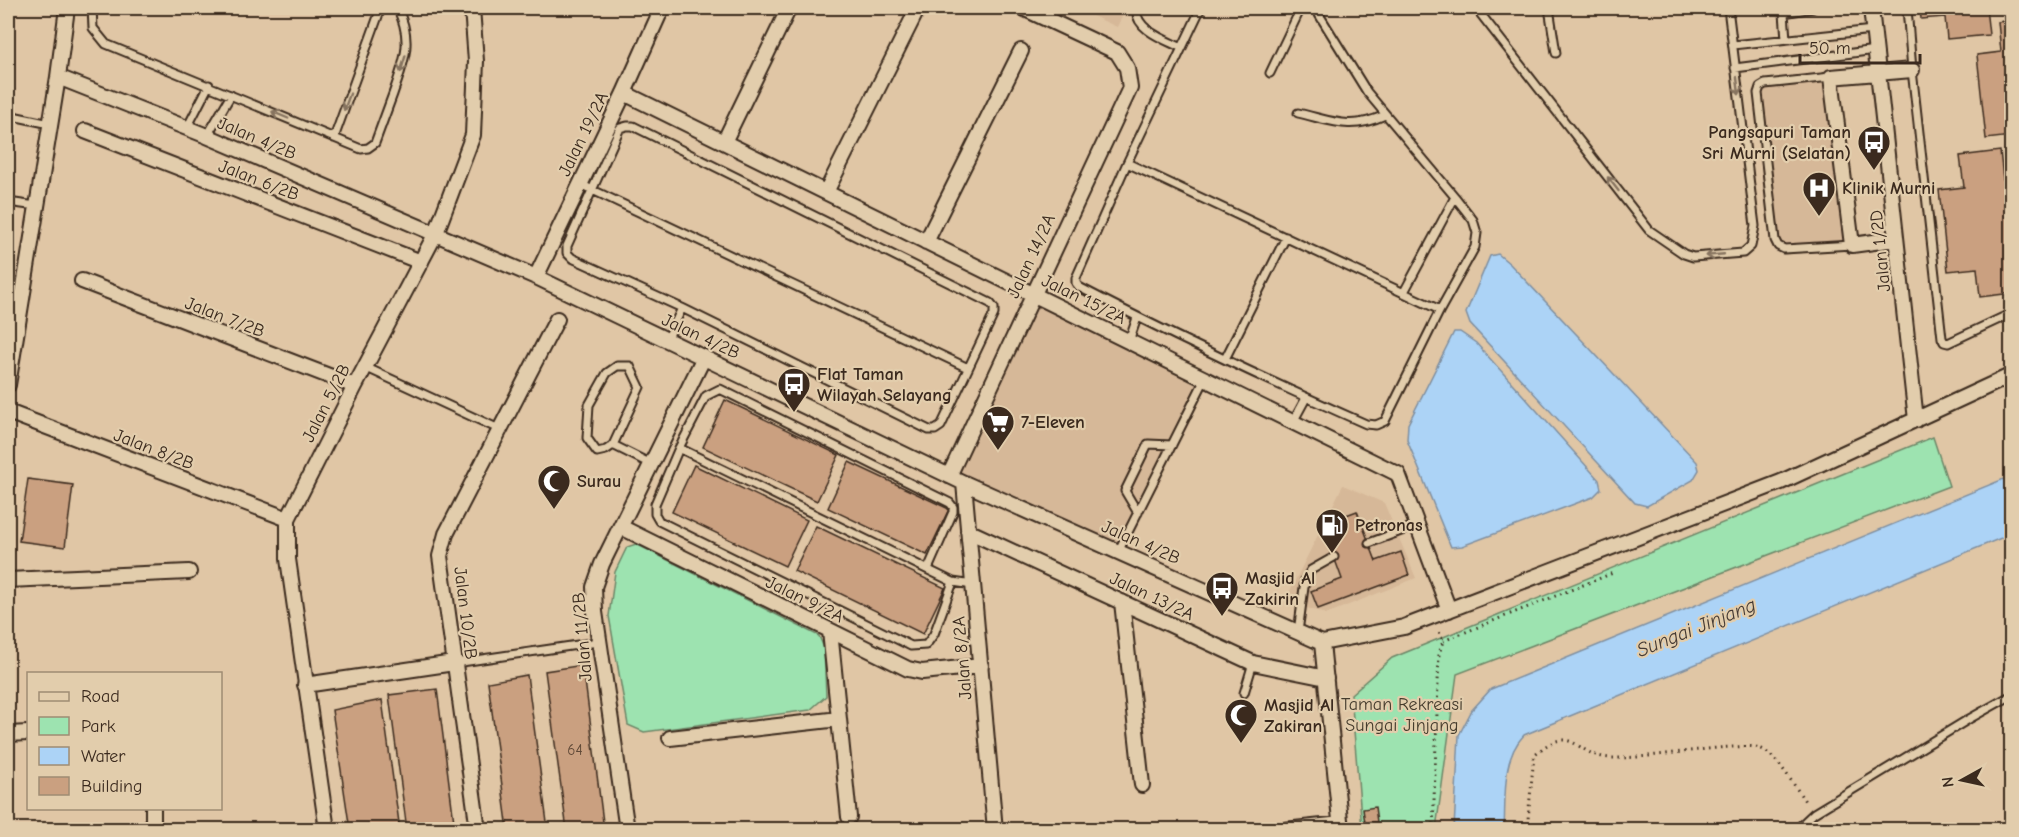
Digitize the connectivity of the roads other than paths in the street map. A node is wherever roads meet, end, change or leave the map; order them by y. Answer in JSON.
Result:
{"nodes":[{"id":1,"x":9,"y":8,"type":"edge"},
{"id":2,"x":67,"y":8,"type":"edge"},
{"id":3,"x":92,"y":8,"type":"edge"},
{"id":4,"x":381,"y":8,"type":"edge"},
{"id":5,"x":398,"y":8,"type":"edge"},
{"id":6,"x":472,"y":8,"type":"edge"},
{"id":7,"x":662,"y":8,"type":"edge"},
{"id":8,"x":789,"y":8,"type":"edge"},
{"id":9,"x":918,"y":8,"type":"edge"},
{"id":10,"x":1023,"y":8,"type":"edge"},
{"id":11,"x":1137,"y":8,"type":"edge"},
{"id":12,"x":1202,"y":8,"type":"edge"},
{"id":13,"x":1301,"y":8,"type":"edge"},
{"id":14,"x":1315,"y":8,"type":"edge"},
{"id":15,"x":1479,"y":8,"type":"edge"},
{"id":16,"x":1549,"y":8,"type":"edge"},
{"id":17,"x":1728,"y":8,"type":"edge"},
{"id":18,"x":1813,"y":8,"type":"edge"},
{"id":19,"x":1871,"y":8,"type":"edge"},
{"id":20,"x":1907,"y":8,"type":"edge"},
{"id":21,"x":1049,"y":13,"type":"edge"},
{"id":22,"x":8,"y":15,"type":"edge"},
{"id":23,"x":1873,"y":30,"type":"junction"},
{"id":24,"x":1786,"y":39,"type":"junction"},
{"id":25,"x":1733,"y":45,"type":"junction"},
{"id":26,"x":1182,"y":48,"type":"junction"},
{"id":27,"x":1876,"y":50,"type":"junction"},
{"id":28,"x":1021,"y":51,"type":"dead end"},
{"id":29,"x":1556,"y":53,"type":"dead end"},
{"id":30,"x":1735,"y":68,"type":"junction"},
{"id":31,"x":1912,"y":70,"type":"junction"},
{"id":32,"x":1270,"y":73,"type":"dead end"},
{"id":33,"x":1878,"y":74,"type":"junction"},
{"id":34,"x":58,"y":77,"type":"junction"},
{"id":35,"x":1831,"y":77,"type":"junction"},
{"id":36,"x":209,"y":86,"type":"junction"},
{"id":37,"x":624,"y":93,"type":"junction"},
{"id":38,"x":231,"y":95,"type":"junction"},
{"id":39,"x":1298,"y":113,"type":"dead end"},
{"id":40,"x":8,"y":115,"type":"edge"},
{"id":41,"x":1385,"y":115,"type":"junction"},
{"id":42,"x":50,"y":124,"type":"junction"},
{"id":43,"x":187,"y":128,"type":"junction"},
{"id":44,"x":84,"y":131,"type":"dead end"},
{"id":45,"x":207,"y":136,"type":"junction"},
{"id":46,"x":334,"y":138,"type":"junction"},
{"id":47,"x":724,"y":142,"type":"junction"},
{"id":48,"x":1127,"y":163,"type":"junction"},
{"id":49,"x":579,"y":183,"type":"junction"},
{"id":50,"x":592,"y":190,"type":"junction"},
{"id":51,"x":826,"y":192,"type":"junction"},
{"id":52,"x":1455,"y":197,"type":"junction"},
{"id":53,"x":8,"y":202,"type":"edge"},
{"id":54,"x":36,"y":206,"type":"junction"},
{"id":55,"x":436,"y":233,"type":"junction"},
{"id":56,"x":1286,"y":237,"type":"junction"},
{"id":57,"x":1896,"y":239,"type":"junction"},
{"id":58,"x":926,"y":242,"type":"junction"},
{"id":59,"x":1852,"y":245,"type":"junction"},
{"id":60,"x":421,"y":262,"type":"junction"},
{"id":61,"x":536,"y":277,"type":"junction"},
{"id":62,"x":82,"y":281,"type":"dead end"},
{"id":63,"x":1404,"y":292,"type":"junction"},
{"id":64,"x":1033,"y":294,"type":"junction"},
{"id":65,"x":682,"y":308,"type":"junction"},
{"id":66,"x":1440,"y":310,"type":"junction"},
{"id":67,"x":2012,"y":313,"type":"edge"},
{"id":68,"x":1137,"y":318,"type":"junction"},
{"id":69,"x":557,"y":319,"type":"dead end"},
{"id":70,"x":667,"y":339,"type":"junction"},
{"id":71,"x":1129,"y":341,"type":"junction"},
{"id":72,"x":705,"y":357,"type":"junction"},
{"id":73,"x":1225,"y":359,"type":"junction"},
{"id":74,"x":365,"y":367,"type":"junction"},
{"id":75,"x":968,"y":368,"type":"junction"},
{"id":76,"x":2012,"y":375,"type":"edge"},
{"id":77,"x":1205,"y":379,"type":"junction"},
{"id":78,"x":8,"y":385,"type":"edge"},
{"id":79,"x":355,"y":386,"type":"junction"},
{"id":80,"x":1306,"y":398,"type":"junction"},
{"id":81,"x":8,"y":412,"type":"edge"},
{"id":82,"x":1916,"y":420,"type":"junction"},
{"id":83,"x":1293,"y":422,"type":"junction"},
{"id":84,"x":501,"y":430,"type":"junction"},
{"id":85,"x":614,"y":445,"type":"junction"},
{"id":86,"x":1172,"y":445,"type":"junction"},
{"id":87,"x":679,"y":448,"type":"junction"},
{"id":88,"x":652,"y":464,"type":"junction"},
{"id":89,"x":949,"y":476,"type":"junction"},
{"id":90,"x":964,"y":483,"type":"junction"},
{"id":91,"x":1138,"y":513,"type":"junction"},
{"id":92,"x":288,"y":519,"type":"junction"},
{"id":93,"x":1417,"y":525,"type":"junction"},
{"id":94,"x":621,"y":527,"type":"junction"},
{"id":95,"x":968,"y":531,"type":"junction"},
{"id":96,"x":1369,"y":543,"type":"dead end"},
{"id":97,"x":1118,"y":552,"type":"junction"},
{"id":98,"x":1334,"y":557,"type":"dead end"},
{"id":99,"x":928,"y":569,"type":"junction"},
{"id":100,"x":189,"y":572,"type":"dead end"},
{"id":101,"x":8,"y":580,"type":"edge"},
{"id":102,"x":953,"y":582,"type":"junction"},
{"id":103,"x":973,"y":585,"type":"junction"},
{"id":104,"x":1122,"y":602,"type":"junction"},
{"id":105,"x":1449,"y":610,"type":"junction"},
{"id":106,"x":830,"y":631,"type":"junction"},
{"id":107,"x":1298,"y":632,"type":"junction"},
{"id":108,"x":598,"y":642,"type":"junction"},
{"id":109,"x":1322,"y":643,"type":"junction"},
{"id":110,"x":454,"y":663,"type":"junction"},
{"id":111,"x":1253,"y":663,"type":"junction"},
{"id":112,"x":981,"y":666,"type":"junction"},
{"id":113,"x":1326,"y":678,"type":"junction"},
{"id":114,"x":305,"y":686,"type":"junction"},
{"id":115,"x":1244,"y":693,"type":"dead end"},
{"id":116,"x":2012,"y":695,"type":"edge"},
{"id":117,"x":839,"y":719,"type":"junction"},
{"id":118,"x":27,"y":733,"type":"edge"},
{"id":119,"x":8,"y":734,"type":"edge"},
{"id":120,"x":670,"y":738,"type":"dead end"},
{"id":121,"x":1142,"y":785,"type":"dead end"},
{"id":122,"x":153,"y":810,"type":"edge"},
{"id":123,"x":849,"y":817,"type":"dead end"},
{"id":124,"x":1341,"y":827,"type":"edge"},
{"id":125,"x":153,"y":830,"type":"edge"},
{"id":126,"x":327,"y":830,"type":"edge"},
{"id":127,"x":478,"y":830,"type":"edge"},
{"id":128,"x":627,"y":830,"type":"edge"},
{"id":129,"x":995,"y":830,"type":"edge"},
{"id":130,"x":1285,"y":830,"type":"edge"},
{"id":131,"x":1797,"y":830,"type":"edge"}],
"edges":[{"from":1,"to":22,"type":"lane"},
{"from":2,"to":34,"type":"street"},
{"from":3,"to":36,"type":"lane"},
{"from":4,"to":46,"type":"lane","one_way":true},
{"from":5,"to":46,"type":"lane","one_way":true},
{"from":6,"to":55,"type":"street","name":"Jalan 5/2B"},
{"from":7,"to":37,"type":"street","name":"Jalan 19/2A"},
{"from":8,"to":47,"type":"street"},
{"from":9,"to":51,"type":"street"},
{"from":10,"to":21,"type":"street"},
{"from":11,"to":26,"type":"lane"},
{"from":12,"to":26,"type":"lane"},
{"from":13,"to":32,"type":"lane"},
{"from":14,"to":41,"type":"lane"},
{"from":30,"to":15,"type":"lane","one_way":true},
{"from":16,"to":29,"type":"lane"},
{"from":17,"to":25,"type":"lane"},
{"from":18,"to":24,"type":"lane"},
{"from":19,"to":23,"type":"street","name":"Jalan 1/2D"},
{"from":20,"to":31,"type":"lane"},
{"from":21,"to":64,"type":"street","name":"Jalan 14/2A"},
{"from":23,"to":24,"type":"lane"},
{"from":23,"to":27,"type":"street","name":"Jalan 1/2D"},
{"from":24,"to":25,"type":"lane"},
{"from":25,"to":30,"type":"lane"},
{"from":26,"to":48,"type":"lane"},
{"from":27,"to":30,"type":"lane"},
{"from":27,"to":33,"type":"street","name":"Jalan 1/2D"},
{"from":28,"to":58,"type":"street"},
{"from":31,"to":33,"type":"street"},
{"from":31,"to":67,"type":"lane"},
{"from":33,"to":35,"type":"street"},
{"from":33,"to":57,"type":"street","name":"Jalan 1/2D"},
{"from":34,"to":42,"type":"street"},
{"from":34,"to":43,"type":"street","name":"Jalan 4/2B"},
{"from":35,"to":59,"type":"street"},
{"from":35,"to":59,"type":"lane"},
{"from":36,"to":38,"type":"lane"},
{"from":36,"to":43,"type":"lane"},
{"from":37,"to":47,"type":"street","name":"Jalan 15/2A"},
{"from":37,"to":49,"type":"street","name":"Jalan 19/2A"},
{"from":38,"to":45,"type":"lane"},
{"from":46,"to":38,"type":"lane","one_way":true},
{"from":39,"to":41,"type":"lane"},
{"from":40,"to":42,"type":"lane"},
{"from":41,"to":52,"type":"lane"},
{"from":42,"to":54,"type":"street"},
{"from":43,"to":45,"type":"street","name":"Jalan 4/2B"},
{"from":44,"to":60,"type":"street","name":"Jalan 6/2B"},
{"from":45,"to":55,"type":"street","name":"Jalan 4/2B"},
{"from":47,"to":51,"type":"street","name":"Jalan 15/2A"},
{"from":48,"to":56,"type":"lane"},
{"from":48,"to":68,"type":"lane"},
{"from":49,"to":50,"type":"lane"},
{"from":49,"to":61,"type":"street","name":"Jalan 19/2A"},
{"from":50,"to":65,"type":"lane"},
{"from":50,"to":75,"type":"lane"},
{"from":50,"to":75,"type":"lane"},
{"from":51,"to":58,"type":"street","name":"Jalan 15/2A"},
{"from":52,"to":63,"type":"lane"},
{"from":52,"to":66,"type":"lane"},
{"from":53,"to":54,"type":"lane"},
{"from":54,"to":78,"type":"street"},
{"from":55,"to":60,"type":"street","name":"Jalan 5/2B"},
{"from":55,"to":61,"type":"street","name":"Jalan 4/2B"},
{"from":56,"to":63,"type":"lane"},
{"from":56,"to":73,"type":"lane"},
{"from":57,"to":59,"type":"street"},
{"from":57,"to":82,"type":"street","name":"Jalan 1/2D"},
{"from":58,"to":64,"type":"street","name":"Jalan 15/2A"},
{"from":60,"to":74,"type":"street","name":"Jalan 5/2B"},
{"from":61,"to":70,"type":"street","name":"Jalan 4/2B"},
{"from":62,"to":79,"type":"street","name":"Jalan 7/2B"},
{"from":63,"to":66,"type":"lane"},
{"from":64,"to":71,"type":"street","name":"Jalan 15/2A"},
{"from":64,"to":89,"type":"street","name":"Jalan 14/2A"},
{"from":65,"to":70,"type":"lane"},
{"from":65,"to":75,"type":"lane"},
{"from":66,"to":80,"type":"lane"},
{"from":68,"to":71,"type":"lane"},
{"from":68,"to":73,"type":"lane"},
{"from":69,"to":84,"type":"street","name":"Jalan 10/2B"},
{"from":70,"to":72,"type":"street","name":"Jalan 4/2B"},
{"from":71,"to":77,"type":"street","name":"Jalan 15/2A"},
{"from":72,"to":88,"type":"street","name":"Jalan 11/2B"},
{"from":72,"to":89,"type":"street","name":"Jalan 4/2B"},
{"from":73,"to":80,"type":"lane"},
{"from":74,"to":79,"type":"street","name":"Jalan 5/2B"},
{"from":74,"to":84,"type":"lane"},
{"from":76,"to":82,"type":"street"},
{"from":77,"to":83,"type":"street","name":"Jalan 15/2A"},
{"from":77,"to":86,"type":"lane"},
{"from":79,"to":92,"type":"street","name":"Jalan 5/2B"},
{"from":80,"to":83,"type":"lane"},
{"from":81,"to":92,"type":"street","name":"Jalan 8/2B"},
{"from":82,"to":105,"type":"street"},
{"from":83,"to":93,"type":"street","name":"Jalan 15/2A"},
{"from":84,"to":110,"type":"street","name":"Jalan 10/2B"},
{"from":85,"to":85,"type":"lane"},
{"from":85,"to":88,"type":"lane"},
{"from":86,"to":91,"type":"lane"},
{"from":86,"to":91,"type":"lane"},
{"from":87,"to":99,"type":"lane"},
{"from":87,"to":99,"type":"lane"},
{"from":87,"to":102,"type":"lane"},
{"from":88,"to":94,"type":"street","name":"Jalan 11/2B"},
{"from":89,"to":90,"type":"street","name":"Jalan 4/2B"},
{"from":90,"to":95,"type":"street","name":"Jalan 8/2A"},
{"from":90,"to":97,"type":"street","name":"Jalan 4/2B"},
{"from":91,"to":97,"type":"lane"},
{"from":92,"to":114,"type":"street","name":"Jalan 5/2B"},
{"from":93,"to":96,"type":"lane"},
{"from":93,"to":105,"type":"street","name":"Jalan 15/2A"},
{"from":94,"to":106,"type":"street","name":"Jalan 9/2A"},
{"from":94,"to":108,"type":"street","name":"Jalan 11/2B"},
{"from":95,"to":103,"type":"street","name":"Jalan 8/2A"},
{"from":95,"to":104,"type":"street","name":"Jalan 13/2A"},
{"from":97,"to":107,"type":"street","name":"Jalan 4/2B"},
{"from":98,"to":107,"type":"lane"},
{"from":99,"to":102,"type":"lane"},
{"from":100,"to":101,"type":"street"},
{"from":102,"to":103,"type":"lane"},
{"from":103,"to":112,"type":"street","name":"Jalan 8/2A"},
{"from":104,"to":111,"type":"street","name":"Jalan 13/2A"},
{"from":104,"to":121,"type":"street"},
{"from":105,"to":109,"type":"street"},
{"from":106,"to":112,"type":"street","name":"Jalan 9/2A"},
{"from":106,"to":117,"type":"street"},
{"from":107,"to":109,"type":"street","name":"Jalan 4/2B"},
{"from":108,"to":110,"type":"lane"},
{"from":108,"to":128,"type":"street","name":"Jalan 11/2B"},
{"from":109,"to":113,"type":"street"},
{"from":110,"to":114,"type":"street"},
{"from":110,"to":127,"type":"street","name":"Jalan 10/2B"},
{"from":111,"to":113,"type":"street","name":"Jalan 13/2A"},
{"from":111,"to":115,"type":"lane"},
{"from":112,"to":129,"type":"street","name":"Jalan 8/2A"},
{"from":113,"to":124,"type":"street"},
{"from":114,"to":126,"type":"street","name":"Jalan 5/2B"},
{"from":116,"to":131,"type":"lane"},
{"from":117,"to":120,"type":"street"},
{"from":117,"to":123,"type":"street"},
{"from":118,"to":119,"type":"street"},
{"from":122,"to":125,"type":"street"},
{"from":124,"to":130,"type":"street"}]}
